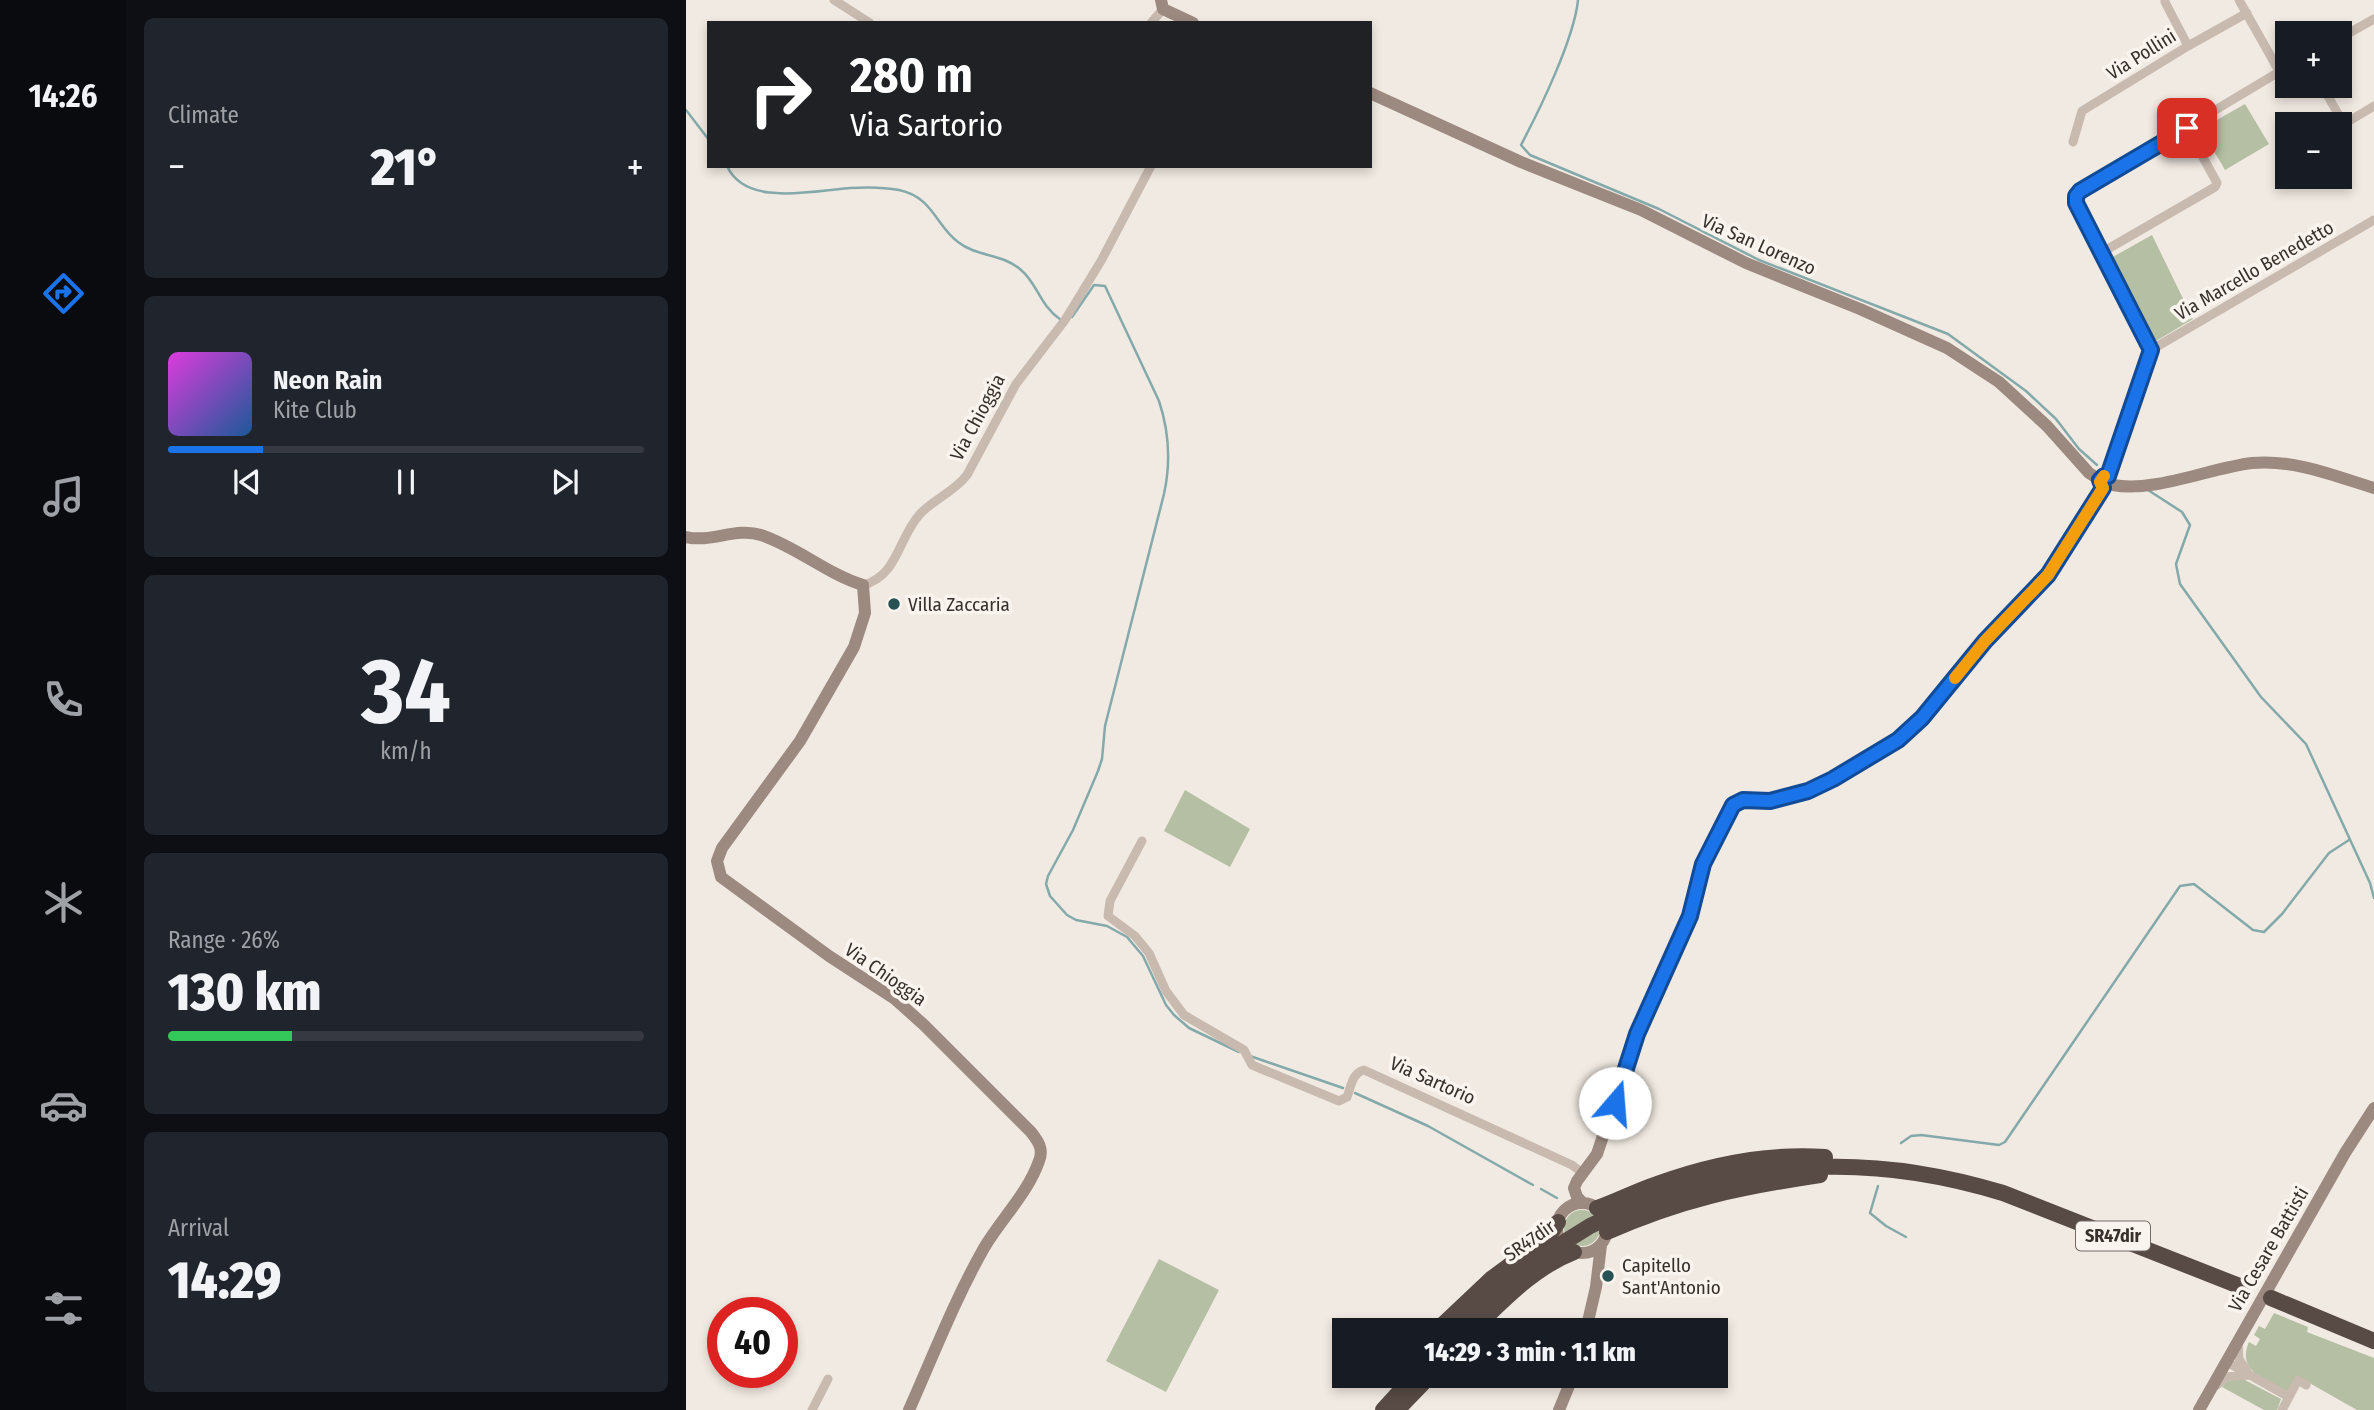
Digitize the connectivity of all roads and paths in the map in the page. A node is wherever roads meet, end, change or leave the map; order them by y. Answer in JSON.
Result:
{"nodes":[{"id":1,"x":834,"y":0,"type":"edge"},
{"id":2,"x":2165,"y":0,"type":"edge"},
{"id":3,"x":2241,"y":1,"type":"edge"},
{"id":4,"x":1162,"y":4,"type":"edge"},
{"id":5,"x":2247,"y":13,"type":"junction"},
{"id":6,"x":2374,"y":19,"type":"edge"},
{"id":7,"x":867,"y":21,"type":"edge"},
{"id":8,"x":1152,"y":21,"type":"edge"},
{"id":9,"x":1190,"y":21,"type":"edge"},
{"id":10,"x":2352,"y":31,"type":"edge"},
{"id":11,"x":2188,"y":46,"type":"junction"},
{"id":12,"x":2275,"y":57,"type":"edge"},
{"id":13,"x":2275,"y":74,"type":"edge"},
{"id":14,"x":1372,"y":94,"type":"edge"},
{"id":15,"x":2329,"y":98,"type":"edge"},
{"id":16,"x":2374,"y":106,"type":"edge"},
{"id":17,"x":2187,"y":128,"type":"junction"},
{"id":18,"x":2073,"y":142,"type":"dead end"},
{"id":19,"x":1150,"y":168,"type":"edge"},
{"id":20,"x":2374,"y":220,"type":"edge"},
{"id":21,"x":2101,"y":253,"type":"junction"},
{"id":22,"x":2151,"y":350,"type":"junction"},
{"id":23,"x":2106,"y":482,"type":"junction"},
{"id":24,"x":2374,"y":488,"type":"edge"},
{"id":25,"x":686,"y":537,"type":"edge"},
{"id":26,"x":863,"y":585,"type":"junction"},
{"id":27,"x":1142,"y":841,"type":"dead end"},
{"id":28,"x":2374,"y":1108,"type":"edge"},
{"id":29,"x":1579,"y":1170,"type":"junction"},
{"id":30,"x":1931,"y":1174,"type":"junction"},
{"id":31,"x":1590,"y":1205,"type":"junction"},
{"id":32,"x":1561,"y":1217,"type":"junction"},
{"id":33,"x":1604,"y":1239,"type":"junction"},
{"id":34,"x":1577,"y":1253,"type":"junction"},
{"id":35,"x":1597,"y":1273,"type":"junction"},
{"id":36,"x":2242,"y":1287,"type":"dead end"},
{"id":37,"x":2271,"y":1298,"type":"dead end"},
{"id":38,"x":1450,"y":1318,"type":"edge"},
{"id":39,"x":1467,"y":1318,"type":"edge"},
{"id":40,"x":1485,"y":1318,"type":"edge"},
{"id":41,"x":1588,"y":1318,"type":"edge"},
{"id":42,"x":2239,"y":1337,"type":"junction"},
{"id":43,"x":2374,"y":1341,"type":"edge"},
{"id":44,"x":2227,"y":1362,"type":"junction"},
{"id":45,"x":2250,"y":1375,"type":"junction"},
{"id":46,"x":828,"y":1379,"type":"dead end"},
{"id":47,"x":2306,"y":1385,"type":"dead end"},
{"id":48,"x":1390,"y":1388,"type":"edge"},
{"id":49,"x":1403,"y":1388,"type":"edge"},
{"id":50,"x":1418,"y":1388,"type":"edge"},
{"id":51,"x":1568,"y":1388,"type":"edge"},
{"id":52,"x":2210,"y":1392,"type":"junction"},
{"id":53,"x":2289,"y":1398,"type":"junction"},
{"id":54,"x":813,"y":1410,"type":"edge"},
{"id":55,"x":909,"y":1410,"type":"edge"},
{"id":56,"x":1374,"y":1410,"type":"edge"},
{"id":57,"x":1383,"y":1410,"type":"edge"},
{"id":58,"x":1397,"y":1410,"type":"edge"},
{"id":59,"x":1559,"y":1410,"type":"edge"},
{"id":60,"x":2199,"y":1410,"type":"edge"},
{"id":61,"x":2283,"y":1410,"type":"edge"}],
"edges":[{"from":1,"to":7,"type":"street"},
{"from":2,"to":11,"type":"street"},
{"from":3,"to":5,"type":"street"},
{"from":4,"to":8,"type":"street"},
{"from":4,"to":9,"type":"street"},
{"from":5,"to":11,"type":"street","name":"Via Pollini"},
{"from":5,"to":12,"type":"street"},
{"from":6,"to":10,"type":"street"},
{"from":11,"to":18,"type":"street","name":"Via Pollini"},
{"from":13,"to":17,"type":"street"},
{"from":14,"to":23,"type":"street","name":"Via San Lorenzo"},
{"from":15,"to":16,"type":"street"},
{"from":17,"to":21,"type":"street"},
{"from":17,"to":21,"type":"street"},
{"from":19,"to":26,"type":"street","name":"Via Chioggia"},
{"from":20,"to":22,"type":"street","name":"Via Marcello Benedetto"},
{"from":21,"to":22,"type":"street"},
{"from":22,"to":23,"type":"street"},
{"from":23,"to":24,"type":"street"},
{"from":23,"to":29,"type":"street"},
{"from":25,"to":26,"type":"street"},
{"from":26,"to":55,"type":"street","name":"Via Chioggia"},
{"from":27,"to":29,"type":"street","name":"Via Sartorio"},
{"from":28,"to":42,"type":"street","name":"Via Cesare Battisti"},
{"from":29,"to":31,"type":"street"},
{"from":29,"to":32,"type":"street"},
{"from":30,"to":31,"type":"highway"},
{"from":30,"to":33,"type":"highway"},
{"from":30,"to":36,"type":"highway","number":"SR47dir"},
{"from":30,"to":39,"type":"highway","name":"SR47dir","number":"SR47dir","bridge":true},
{"from":31,"to":32,"type":"street"},
{"from":31,"to":33,"type":"street"},
{"from":32,"to":34,"type":"street"},
{"from":32,"to":38,"type":"highway"},
{"from":33,"to":34,"type":"street"},
{"from":33,"to":35,"type":"street"},
{"from":34,"to":35,"type":"street"},
{"from":34,"to":40,"type":"highway"},
{"from":35,"to":41,"type":"street"},
{"from":37,"to":43,"type":"highway"},
{"from":42,"to":44,"type":"street","name":"Via Cesare Battisti"},
{"from":42,"to":45,"type":"street"},
{"from":44,"to":45,"type":"street"},
{"from":44,"to":52,"type":"street","name":"Via Cesare Battisti"},
{"from":45,"to":52,"type":"street"},
{"from":45,"to":53,"type":"street"},
{"from":46,"to":54,"type":"street"},
{"from":47,"to":53,"type":"street"},
{"from":48,"to":56,"type":"highway"},
{"from":49,"to":57,"type":"highway"},
{"from":50,"to":58,"type":"highway"},
{"from":51,"to":59,"type":"street"},
{"from":52,"to":60,"type":"street","name":"Via Cesare Battisti"},
{"from":53,"to":61,"type":"street"}]}
